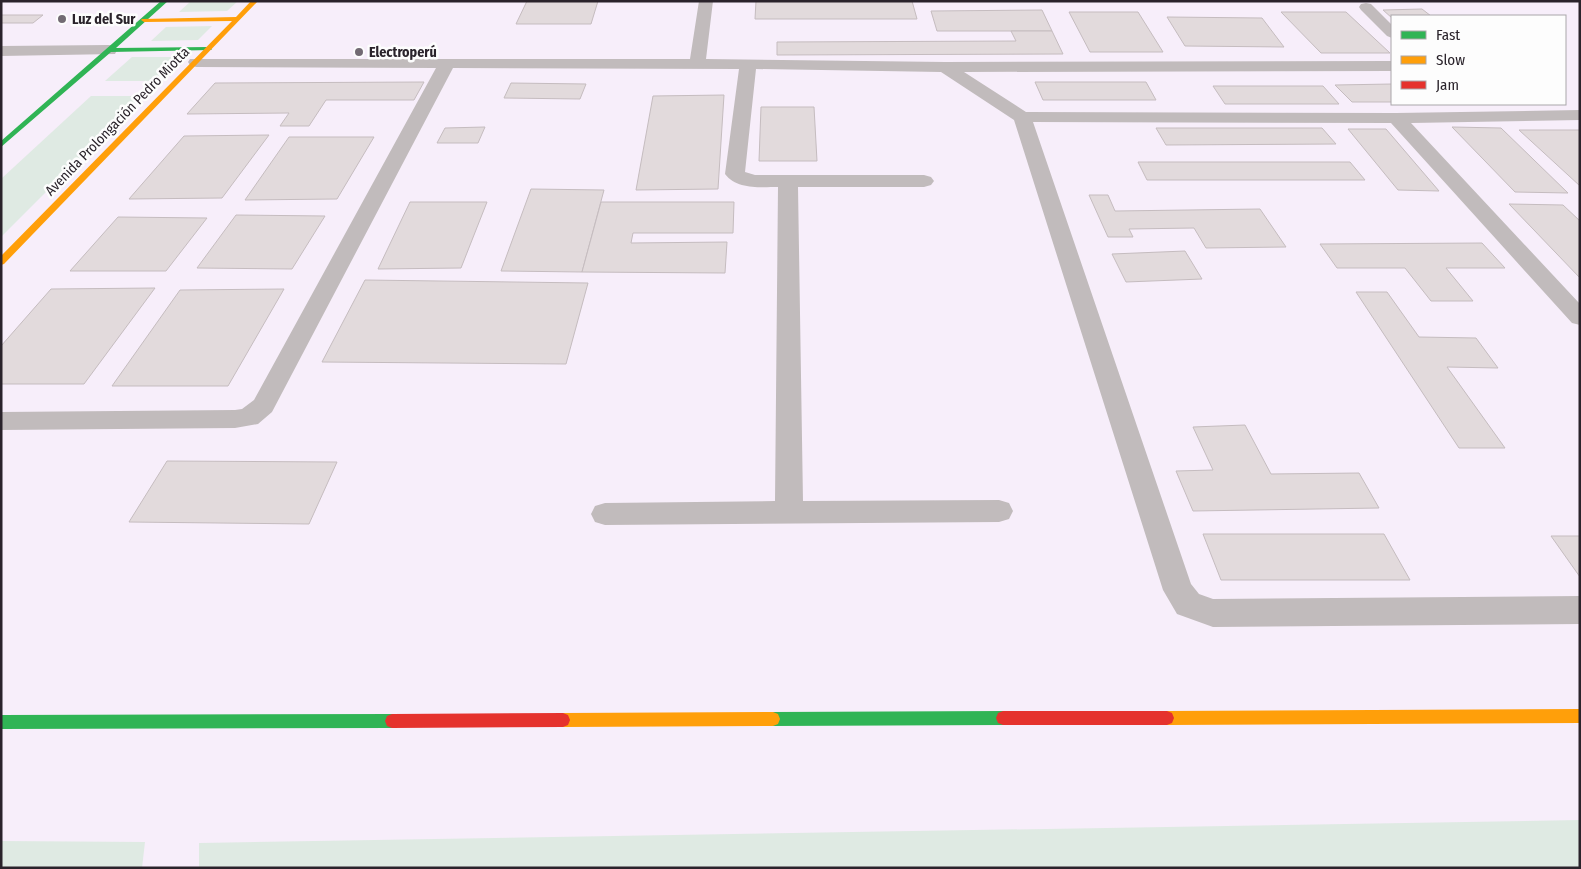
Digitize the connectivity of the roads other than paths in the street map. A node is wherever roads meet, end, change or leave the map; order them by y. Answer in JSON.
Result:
{"nodes":[{"id":1,"x":165,"y":1,"type":"edge"},
{"id":2,"x":255,"y":1,"type":"edge"},
{"id":3,"x":706,"y":1,"type":"edge"},
{"id":4,"x":1366,"y":7,"type":"dead end"},
{"id":5,"x":238,"y":19,"type":"junction"},
{"id":6,"x":144,"y":20,"type":"junction"},
{"id":7,"x":1391,"y":32,"type":"edge"},
{"id":8,"x":209,"y":49,"type":"junction"},
{"id":9,"x":109,"y":50,"type":"junction"},
{"id":10,"x":1,"y":51,"type":"edge"},
{"id":11,"x":196,"y":62,"type":"junction"},
{"id":12,"x":227,"y":62,"type":"junction"},
{"id":13,"x":447,"y":63,"type":"junction"},
{"id":14,"x":697,"y":64,"type":"junction"},
{"id":15,"x":748,"y":64,"type":"junction"},
{"id":16,"x":1391,"y":66,"type":"edge"},
{"id":17,"x":945,"y":67,"type":"junction"},
{"id":18,"x":1580,"y":115,"type":"edge"},
{"id":19,"x":1022,"y":117,"type":"junction"},
{"id":20,"x":1396,"y":118,"type":"junction"},
{"id":21,"x":1,"y":145,"type":"edge"},
{"id":22,"x":788,"y":181,"type":"junction"},
{"id":23,"x":924,"y":181,"type":"dead end"},
{"id":24,"x":1,"y":262,"type":"edge"},
{"id":25,"x":1580,"y":318,"type":"edge"},
{"id":26,"x":1,"y":421,"type":"edge"},
{"id":27,"x":999,"y":511,"type":"dead end"},
{"id":28,"x":789,"y":512,"type":"junction"},
{"id":29,"x":605,"y":514,"type":"dead end"},
{"id":30,"x":1580,"y":610,"type":"edge"},
{"id":31,"x":1580,"y":716,"type":"edge"},
{"id":32,"x":1,"y":722,"type":"edge"}],
"edges":[{"from":1,"to":6,"type":"main road"},
{"from":2,"to":5,"type":"main road","name":"Avenida Prolongación Pedro Miotta"},
{"from":3,"to":14,"type":"lane"},
{"from":4,"to":7,"type":"lane"},
{"from":5,"to":6,"type":"main road"},
{"from":5,"to":8,"type":"main road","name":"Avenida Prolongación Pedro Miotta"},
{"from":6,"to":9,"type":"main road"},
{"from":8,"to":9,"type":"main road"},
{"from":8,"to":11,"type":"main road","name":"Avenida Prolongación Pedro Miotta"},
{"from":8,"to":12,"type":"lane"},
{"from":9,"to":10,"type":"street"},
{"from":9,"to":21,"type":"main road"},
{"from":11,"to":12,"type":"lane"},
{"from":11,"to":24,"type":"main road","name":"Avenida Prolongación Pedro Miotta"},
{"from":12,"to":13,"type":"lane"},
{"from":13,"to":14,"type":"lane"},
{"from":13,"to":26,"type":"lane"},
{"from":14,"to":15,"type":"lane"},
{"from":15,"to":17,"type":"lane"},
{"from":15,"to":22,"type":"lane"},
{"from":16,"to":17,"type":"lane"},
{"from":17,"to":19,"type":"lane"},
{"from":18,"to":20,"type":"lane"},
{"from":19,"to":20,"type":"lane"},
{"from":19,"to":30,"type":"lane"},
{"from":20,"to":25,"type":"lane"},
{"from":22,"to":23,"type":"lane"},
{"from":22,"to":28,"type":"lane"},
{"from":27,"to":28,"type":"lane"},
{"from":28,"to":29,"type":"lane"},
{"from":31,"to":32,"type":"main road"}]}
